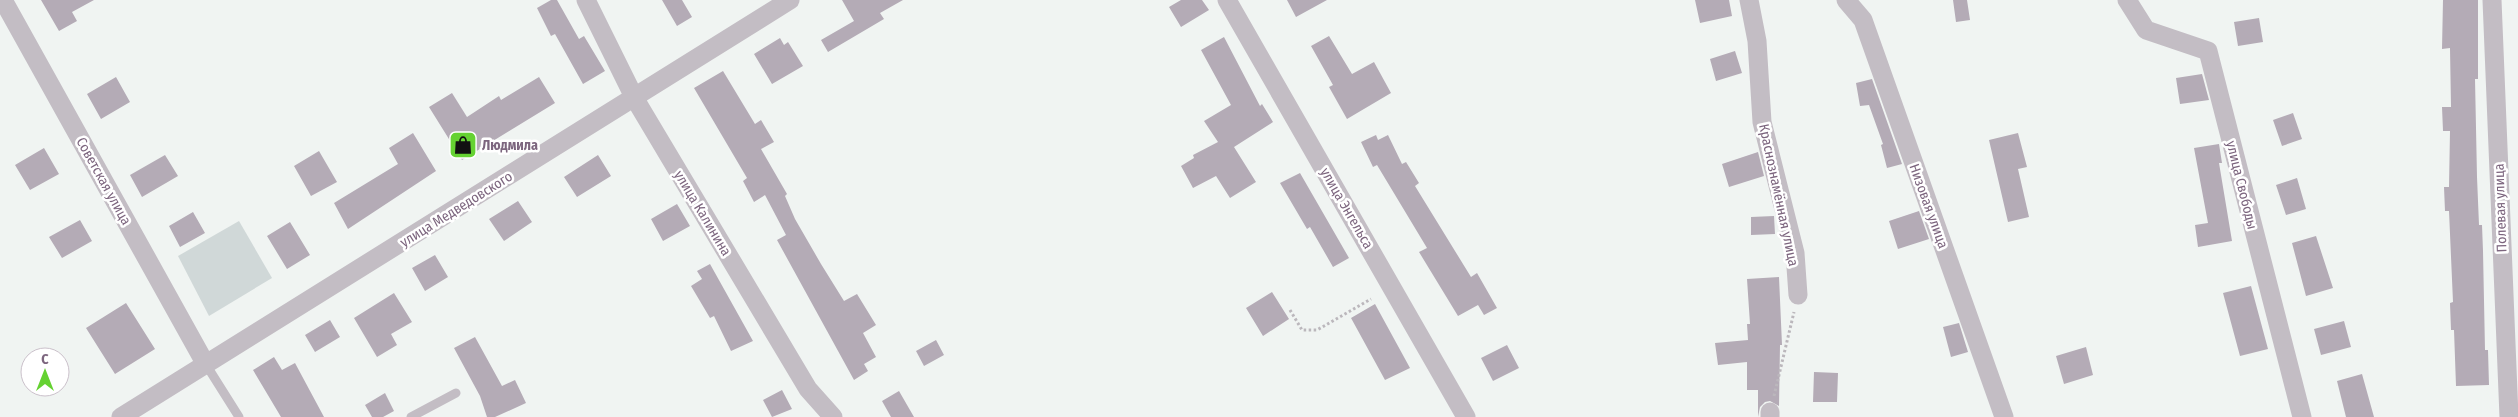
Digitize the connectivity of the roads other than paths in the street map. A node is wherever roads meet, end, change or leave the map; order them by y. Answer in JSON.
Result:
{"nodes":[{"id":1,"x":3,"y":0,"type":"edge"},
{"id":2,"x":586,"y":0,"type":"edge"},
{"id":3,"x":790,"y":0,"type":"edge"},
{"id":4,"x":1227,"y":0,"type":"edge"},
{"id":5,"x":1749,"y":0,"type":"edge"},
{"id":6,"x":1846,"y":0,"type":"edge"},
{"id":7,"x":2127,"y":0,"type":"edge"},
{"id":8,"x":2492,"y":0,"type":"edge"},
{"id":9,"x":635,"y":99,"type":"junction"},
{"id":10,"x":1798,"y":295,"type":"road end"},
{"id":11,"x":204,"y":363,"type":"junction"},
{"id":12,"x":456,"y":394,"type":"dead end"},
{"id":13,"x":120,"y":417,"type":"edge"},
{"id":14,"x":239,"y":417,"type":"edge"},
{"id":15,"x":411,"y":417,"type":"edge"},
{"id":16,"x":834,"y":417,"type":"edge"},
{"id":17,"x":1466,"y":417,"type":"edge"},
{"id":18,"x":2004,"y":417,"type":"edge"},
{"id":19,"x":2302,"y":417,"type":"edge"},
{"id":20,"x":2509,"y":417,"type":"edge"}],
"edges":[{"from":1,"to":11,"type":"street","name":"Советская улица"},
{"from":2,"to":9,"type":"street","name":"улица Калинина"},
{"from":3,"to":9,"type":"street","name":"улица Медведовского"},
{"from":4,"to":17,"type":"street","name":"улица Энгельса"},
{"from":5,"to":10,"type":"street","name":"Краснознамённая улица"},
{"from":6,"to":18,"type":"street","name":"Низовая улица"},
{"from":7,"to":19,"type":"street","name":"улица Свободы"},
{"from":8,"to":20,"type":"street","name":"Полевая улица"},
{"from":9,"to":11,"type":"street","name":"улица Медведовского"},
{"from":9,"to":16,"type":"street","name":"улица Калинина"},
{"from":11,"to":13,"type":"street","name":"улица Медведовского"},
{"from":11,"to":14,"type":"lane"},
{"from":12,"to":15,"type":"lane"}]}
